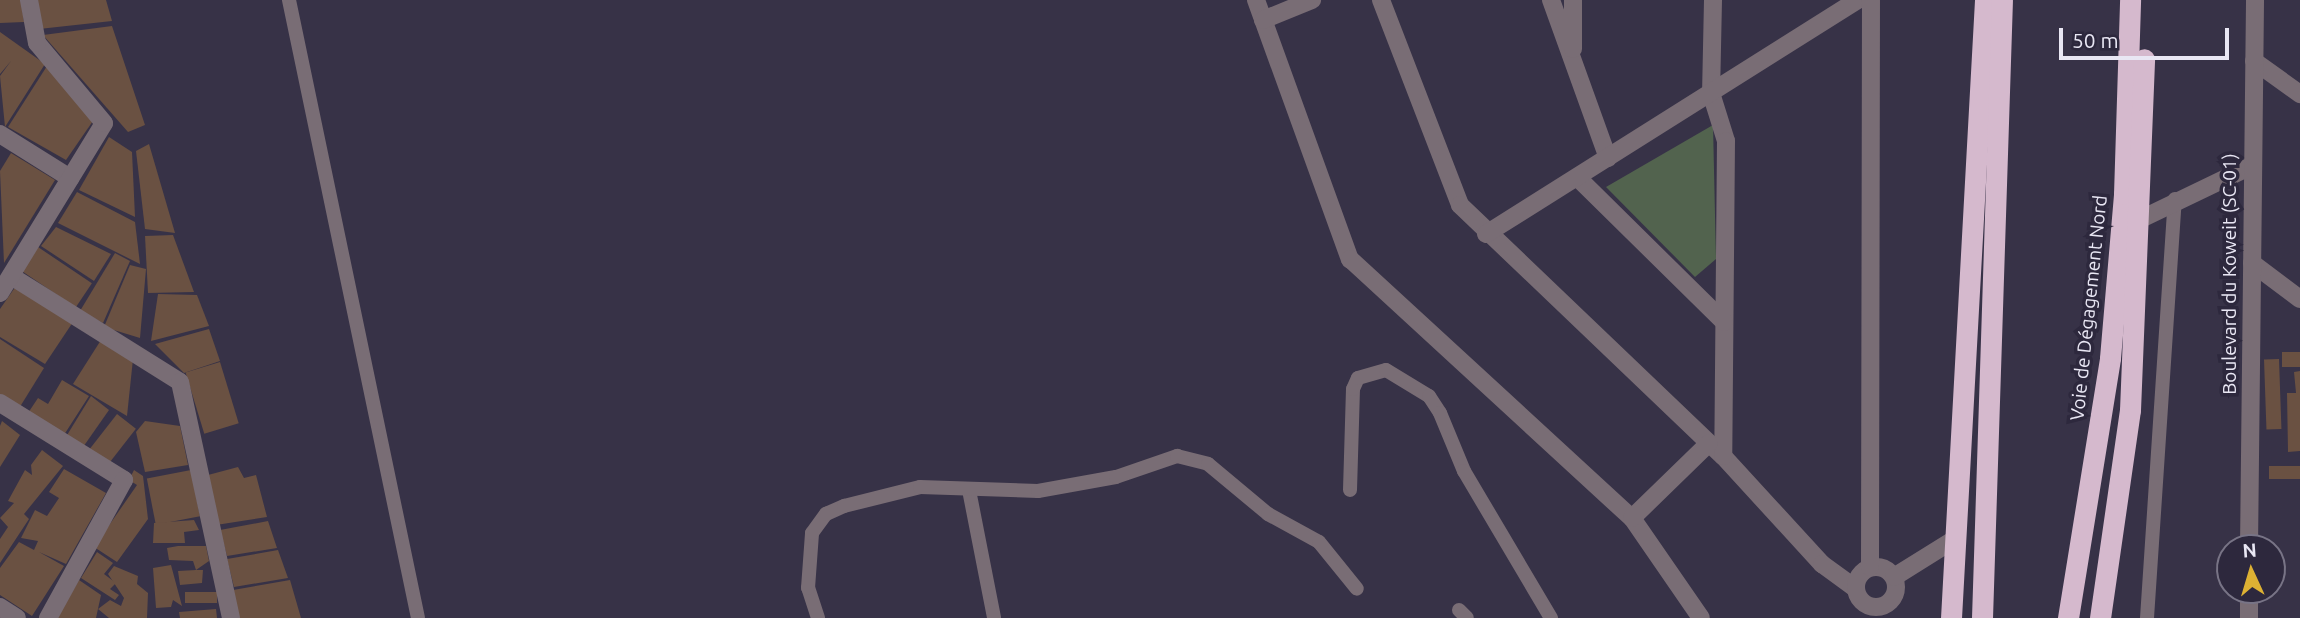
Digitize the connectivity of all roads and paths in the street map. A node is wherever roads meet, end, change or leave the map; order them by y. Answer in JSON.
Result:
{"nodes":[{"id":1,"x":30,"y":0,"type":"edge"},
{"id":2,"x":289,"y":0,"type":"edge"},
{"id":3,"x":1256,"y":0,"type":"edge"},
{"id":4,"x":1312,"y":0,"type":"edge"},
{"id":5,"x":1381,"y":0,"type":"edge"},
{"id":6,"x":1551,"y":0,"type":"edge"},
{"id":7,"x":1573,"y":0,"type":"edge"},
{"id":8,"x":1713,"y":0,"type":"edge"},
{"id":9,"x":1857,"y":0,"type":"edge"},
{"id":10,"x":1871,"y":0,"type":"edge"},
{"id":11,"x":1985,"y":0,"type":"edge"},
{"id":12,"x":2002,"y":0,"type":"edge"},
{"id":13,"x":2130,"y":0,"type":"edge"},
{"id":14,"x":2140,"y":0,"type":"edge"},
{"id":15,"x":2255,"y":0,"type":"edge"},
{"id":16,"x":1263,"y":20,"type":"junction"},
{"id":17,"x":2254,"y":61,"type":"junction"},
{"id":18,"x":1573,"y":62,"type":"junction"},
{"id":19,"x":1711,"y":93,"type":"junction"},
{"id":20,"x":2300,"y":94,"type":"edge"},
{"id":21,"x":0,"y":134,"type":"edge"},
{"id":22,"x":1608,"y":158,"type":"junction"},
{"id":23,"x":2251,"y":166,"type":"junction"},
{"id":24,"x":70,"y":178,"type":"junction"},
{"id":25,"x":1578,"y":178,"type":"junction"},
{"id":26,"x":2175,"y":199,"type":"junction"},
{"id":27,"x":2141,"y":219,"type":"junction"},
{"id":28,"x":1486,"y":234,"type":"junction"},
{"id":29,"x":2252,"y":263,"type":"junction"},
{"id":30,"x":11,"y":276,"type":"junction"},
{"id":31,"x":0,"y":293,"type":"edge"},
{"id":32,"x":2300,"y":299,"type":"edge"},
{"id":33,"x":1724,"y":322,"type":"junction"},
{"id":34,"x":0,"y":403,"type":"edge"},
{"id":35,"x":1709,"y":443,"type":"junction"},
{"id":36,"x":1723,"y":456,"type":"junction"},
{"id":37,"x":969,"y":490,"type":"junction"},
{"id":38,"x":1350,"y":490,"type":"dead end"},
{"id":39,"x":1632,"y":518,"type":"junction"},
{"id":40,"x":2249,"y":534,"type":"edge"},
{"id":41,"x":1955,"y":538,"type":"junction"},
{"id":42,"x":1870,"y":567,"type":"junction"},
{"id":43,"x":1894,"y":577,"type":"junction"},
{"id":44,"x":1855,"y":588,"type":"junction"},
{"id":45,"x":1357,"y":589,"type":"dead end"},
{"id":46,"x":0,"y":607,"type":"edge"},
{"id":47,"x":1882,"y":612,"type":"edge"},
{"id":48,"x":16,"y":618,"type":"edge"},
{"id":49,"x":48,"y":618,"type":"edge"},
{"id":50,"x":231,"y":618,"type":"edge"},
{"id":51,"x":418,"y":618,"type":"edge"},
{"id":52,"x":818,"y":618,"type":"edge"},
{"id":53,"x":993,"y":618,"type":"edge"},
{"id":54,"x":1551,"y":618,"type":"edge"},
{"id":55,"x":1701,"y":618,"type":"edge"},
{"id":56,"x":1951,"y":618,"type":"edge"},
{"id":57,"x":1982,"y":618,"type":"edge"},
{"id":58,"x":2068,"y":618,"type":"edge"},
{"id":59,"x":2100,"y":618,"type":"edge"},
{"id":60,"x":2147,"y":618,"type":"edge"}],
"edges":[{"from":1,"to":24,"type":"street"},
{"from":2,"to":51,"type":"lane"},
{"from":3,"to":16,"type":"street"},
{"from":4,"to":16,"type":"street"},
{"from":5,"to":28,"type":"street"},
{"from":6,"to":18,"type":"street"},
{"from":7,"to":18,"type":"street"},
{"from":8,"to":19,"type":"street"},
{"from":9,"to":19,"type":"street"},
{"from":10,"to":42,"type":"street"},
{"from":11,"to":41,"type":"highway"},
{"from":12,"to":57,"type":"highway"},
{"from":13,"to":58,"type":"highway","name":"Voie de Dégagement Nord"},
{"from":14,"to":27,"type":"highway"},
{"from":15,"to":17,"type":"street","name":"Boulevard du Koweit (SC-01)"},
{"from":16,"to":39,"type":"street"},
{"from":17,"to":20,"type":"street"},
{"from":17,"to":23,"type":"street","name":"Boulevard du Koweit (SC-01)"},
{"from":18,"to":22,"type":"street"},
{"from":19,"to":22,"type":"street"},
{"from":19,"to":33,"type":"street"},
{"from":21,"to":24,"type":"street"},
{"from":22,"to":25,"type":"street"},
{"from":23,"to":26,"type":"street"},
{"from":23,"to":29,"type":"street","name":"Boulevard du Koweit (SC-01)"},
{"from":24,"to":30,"type":"street"},
{"from":25,"to":28,"type":"street"},
{"from":25,"to":33,"type":"street"},
{"from":26,"to":27,"type":"street"},
{"from":26,"to":60,"type":"lane"},
{"from":27,"to":59,"type":"highway"},
{"from":28,"to":35,"type":"street"},
{"from":29,"to":32,"type":"street"},
{"from":29,"to":40,"type":"street","name":"Boulevard du Koweit (SC-01)"},
{"from":30,"to":31,"type":"street"},
{"from":30,"to":50,"type":"street"},
{"from":33,"to":36,"type":"street"},
{"from":34,"to":49,"type":"street"},
{"from":35,"to":36,"type":"street"},
{"from":35,"to":39,"type":"street"},
{"from":36,"to":44,"type":"street"},
{"from":37,"to":45,"type":"lane"},
{"from":37,"to":52,"type":"lane"},
{"from":37,"to":53,"type":"lane"},
{"from":38,"to":54,"type":"lane"},
{"from":39,"to":55,"type":"street"},
{"from":41,"to":43,"type":"street"},
{"from":41,"to":56,"type":"highway"},
{"from":42,"to":43,"type":"street"},
{"from":42,"to":44,"type":"street"},
{"from":43,"to":47,"type":"street"},
{"from":44,"to":47,"type":"street"},
{"from":46,"to":48,"type":"street"}]}
